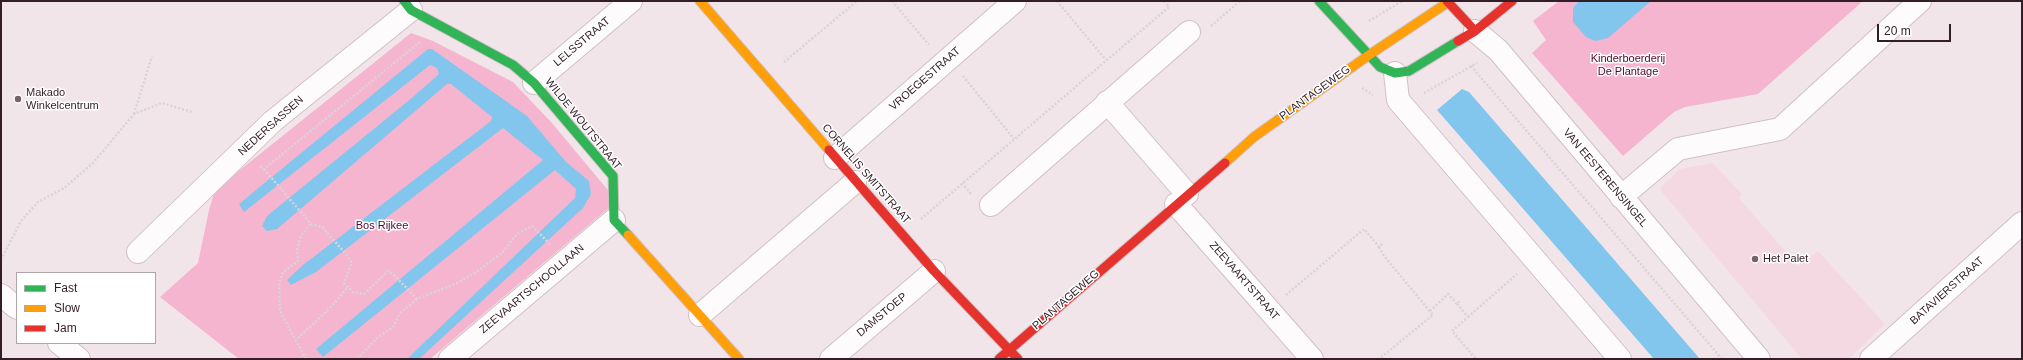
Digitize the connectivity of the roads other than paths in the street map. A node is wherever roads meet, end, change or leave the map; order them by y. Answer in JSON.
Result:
{"nodes":[{"id":1,"x":631,"y":1,"type":"edge"},
{"id":2,"x":700,"y":1,"type":"edge"},
{"id":3,"x":1015,"y":1,"type":"edge"},
{"id":4,"x":1319,"y":1,"type":"edge"},
{"id":5,"x":1448,"y":1,"type":"edge"},
{"id":6,"x":1512,"y":1,"type":"edge"},
{"id":7,"x":1920,"y":1,"type":"edge"},
{"id":8,"x":408,"y":5,"type":"edge"},
{"id":9,"x":1475,"y":31,"type":"junction"},
{"id":10,"x":1189,"y":32,"type":"road end"},
{"id":11,"x":1369,"y":55,"type":"junction"},
{"id":12,"x":1395,"y":73,"type":"junction"},
{"id":13,"x":534,"y":83,"type":"junction"},
{"id":14,"x":1107,"y":102,"type":"junction"},
{"id":15,"x":835,"y":158,"type":"junction"},
{"id":16,"x":856,"y":182,"type":"junction"},
{"id":17,"x":1621,"y":197,"type":"junction"},
{"id":18,"x":1182,"y":199,"type":"junction"},
{"id":19,"x":991,"y":205,"type":"dead end"},
{"id":20,"x":614,"y":220,"type":"junction"},
{"id":21,"x":2022,"y":223,"type":"edge"},
{"id":22,"x":138,"y":252,"type":"dead end"},
{"id":23,"x":934,"y":271,"type":"junction"},
{"id":24,"x":1,"y":295,"type":"edge"},
{"id":25,"x":16,"y":307,"type":"edge"},
{"id":26,"x":700,"y":314,"type":"junction"},
{"id":27,"x":60,"y":344,"type":"edge"},
{"id":28,"x":1010,"y":349,"type":"junction"},
{"id":29,"x":79,"y":359,"type":"edge"},
{"id":30,"x":450,"y":359,"type":"edge"},
{"id":31,"x":738,"y":359,"type":"edge"},
{"id":32,"x":831,"y":359,"type":"edge"},
{"id":33,"x":999,"y":359,"type":"edge"},
{"id":34,"x":1018,"y":359,"type":"edge"},
{"id":35,"x":1312,"y":359,"type":"edge"},
{"id":36,"x":1620,"y":359,"type":"edge"},
{"id":37,"x":1759,"y":359,"type":"edge"},
{"id":38,"x":1871,"y":359,"type":"edge"}],
"edges":[{"from":1,"to":13,"type":"street","name":"LELSSTRAAT"},
{"from":2,"to":15,"type":"street","name":"CORNELIS SMITSTRAAT"},
{"from":3,"to":15,"type":"street","name":"VROEGESTRAAT"},
{"from":4,"to":11,"type":"street"},
{"from":5,"to":9,"type":"street","name":"VAN EESTERENSINGEL"},
{"from":5,"to":11,"type":"street","name":"PLANTAGEWEG"},
{"from":6,"to":9,"type":"street"},
{"from":7,"to":17,"type":"street"},
{"from":8,"to":13,"type":"street","name":"WILDE WOUTSTRAAT"},
{"from":8,"to":22,"type":"street","name":"NEDERSASSEN"},
{"from":9,"to":12,"type":"street"},
{"from":9,"to":17,"type":"street","name":"VAN EESTERENSINGEL"},
{"from":10,"to":14,"type":"street"},
{"from":11,"to":12,"type":"street"},
{"from":11,"to":18,"type":"street","name":"PLANTAGEWEG"},
{"from":12,"to":36,"type":"street"},
{"from":13,"to":20,"type":"street","name":"WILDE WOUTSTRAAT"},
{"from":14,"to":18,"type":"street"},
{"from":14,"to":19,"type":"street"},
{"from":15,"to":16,"type":"street","name":"CORNELIS SMITSTRAAT"},
{"from":16,"to":23,"type":"street","name":"CORNELIS SMITSTRAAT"},
{"from":16,"to":26,"type":"street"},
{"from":17,"to":37,"type":"street","name":"VAN EESTERENSINGEL"},
{"from":18,"to":28,"type":"street","name":"PLANTAGEWEG"},
{"from":18,"to":35,"type":"street","name":"ZEEVAARTSTRAAT"},
{"from":20,"to":26,"type":"street"},
{"from":20,"to":30,"type":"street","name":"ZEEVAARTSCHOOLLAAN"},
{"from":21,"to":38,"type":"street","name":"BATAVIERSTRAAT"},
{"from":23,"to":28,"type":"street","name":"CORNELIS SMITSTRAAT"},
{"from":23,"to":32,"type":"street","name":"DAMSTOEP"},
{"from":24,"to":25,"type":"street"},
{"from":26,"to":31,"type":"street"},
{"from":27,"to":29,"type":"street"},
{"from":28,"to":33,"type":"street","name":"PLANTAGEWEG"},
{"from":28,"to":34,"type":"street","name":"CORNELIS SMITSTRAAT"}]}
